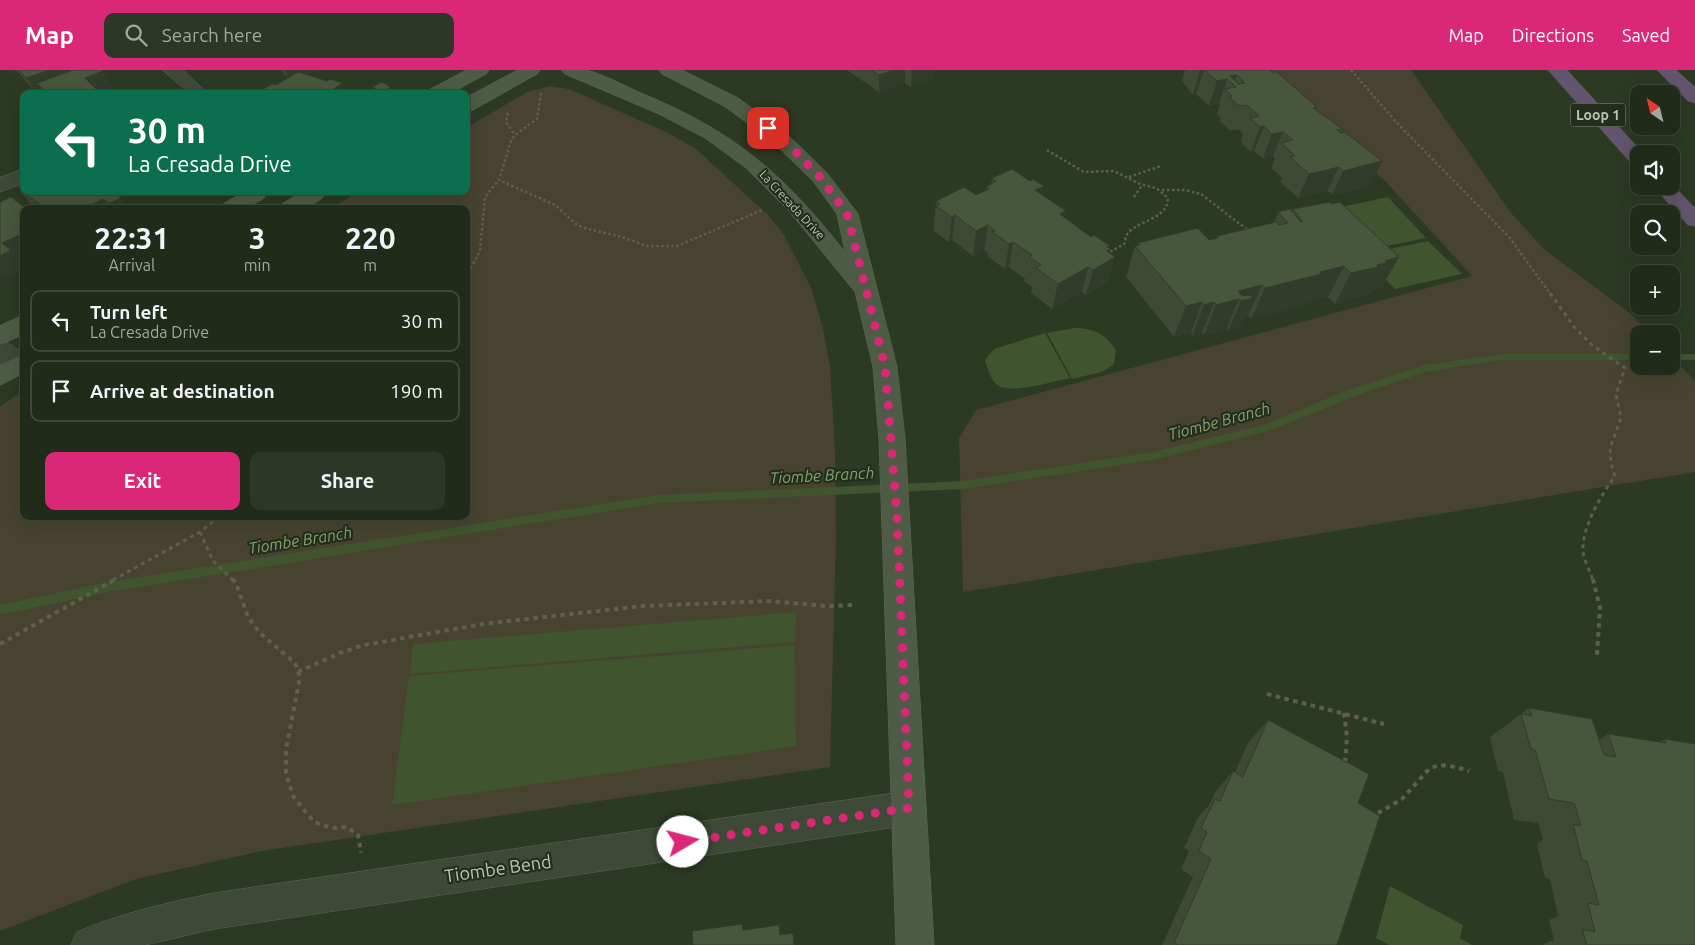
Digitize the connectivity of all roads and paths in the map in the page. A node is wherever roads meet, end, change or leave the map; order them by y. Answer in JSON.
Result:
{"nodes":[{"id":1,"x":172,"y":70,"type":"edge"},
{"id":2,"x":480,"y":70,"type":"edge"},
{"id":3,"x":531,"y":70,"type":"edge"},
{"id":4,"x":571,"y":70,"type":"edge"},
{"id":5,"x":668,"y":70,"type":"edge"},
{"id":6,"x":1351,"y":70,"type":"edge"},
{"id":7,"x":1557,"y":70,"type":"edge"},
{"id":8,"x":1666,"y":70,"type":"edge"},
{"id":9,"x":542,"y":88,"type":"dead end"},
{"id":10,"x":195,"y":90,"type":"edge"},
{"id":11,"x":442,"y":90,"type":"edge"},
{"id":12,"x":541,"y":94,"type":"junction"},
{"id":13,"x":532,"y":98,"type":"dead end"},
{"id":14,"x":1695,"y":98,"type":"edge"},
{"id":15,"x":470,"y":104,"type":"edge"},
{"id":16,"x":510,"y":111,"type":"dead end"},
{"id":17,"x":515,"y":135,"type":"junction"},
{"id":18,"x":1047,"y":150,"type":"dead end"},
{"id":19,"x":1630,"y":150,"type":"edge"},
{"id":20,"x":1161,"y":166,"type":"dead end"},
{"id":21,"x":20,"y":177,"type":"edge"},
{"id":22,"x":1129,"y":177,"type":"junction"},
{"id":23,"x":499,"y":180,"type":"junction"},
{"id":24,"x":1142,"y":185,"type":"junction"},
{"id":25,"x":0,"y":186,"type":"edge"},
{"id":26,"x":1161,"y":190,"type":"junction"},
{"id":27,"x":253,"y":195,"type":"edge"},
{"id":28,"x":311,"y":195,"type":"edge"},
{"id":29,"x":1671,"y":195,"type":"edge"},
{"id":30,"x":1134,"y":197,"type":"dead end"},
{"id":31,"x":236,"y":205,"type":"edge"},
{"id":32,"x":295,"y":205,"type":"edge"},
{"id":33,"x":770,"y":206,"type":"dead end"},
{"id":34,"x":1695,"y":220,"type":"edge"},
{"id":35,"x":1254,"y":233,"type":"edge"},
{"id":36,"x":1105,"y":255,"type":"edge"},
{"id":37,"x":470,"y":269,"type":"edge"},
{"id":38,"x":866,"y":291,"type":"junction"},
{"id":39,"x":20,"y":325,"type":"edge"},
{"id":40,"x":0,"y":337,"type":"edge"},
{"id":41,"x":0,"y":349,"type":"edge"},
{"id":42,"x":14,"y":367,"type":"edge"},
{"id":43,"x":215,"y":520,"type":"edge"},
{"id":44,"x":200,"y":532,"type":"junction"},
{"id":45,"x":854,"y":605,"type":"dead end"},
{"id":46,"x":0,"y":644,"type":"edge"},
{"id":47,"x":1597,"y":655,"type":"dead end"},
{"id":48,"x":298,"y":672,"type":"junction"},
{"id":49,"x":1267,"y":694,"type":"dead end"},
{"id":50,"x":1344,"y":713,"type":"junction"},
{"id":51,"x":1384,"y":724,"type":"dead end"},
{"id":52,"x":1344,"y":768,"type":"edge"},
{"id":53,"x":1469,"y":771,"type":"dead end"},
{"id":54,"x":909,"y":808,"type":"junction"},
{"id":55,"x":1378,"y":814,"type":"edge"},
{"id":56,"x":355,"y":890,"type":"junction"},
{"id":57,"x":90,"y":945,"type":"edge"},
{"id":58,"x":916,"y":945,"type":"edge"}],
"edges":[{"from":1,"to":10,"type":"street"},
{"from":2,"to":11,"type":"street"},
{"from":3,"to":15,"type":"street"},
{"from":4,"to":38,"type":"street","name":"La Cresada Drive"},
{"from":5,"to":38,"type":"street","name":"La Cresada Drive"},
{"from":6,"to":47,"type":"path"},
{"from":7,"to":19,"type":"highway","number":"Loop 1"},
{"from":8,"to":14,"type":"highway"},
{"from":9,"to":12,"type":"path"},
{"from":12,"to":13,"type":"path"},
{"from":12,"to":17,"type":"path"},
{"from":16,"to":17,"type":"path"},
{"from":17,"to":23,"type":"path"},
{"from":18,"to":22,"type":"path"},
{"from":20,"to":22,"type":"path"},
{"from":21,"to":25,"type":"street"},
{"from":22,"to":24,"type":"path"},
{"from":23,"to":33,"type":"path"},
{"from":23,"to":37,"type":"path"},
{"from":24,"to":26,"type":"path"},
{"from":24,"to":30,"type":"path"},
{"from":26,"to":35,"type":"path"},
{"from":26,"to":36,"type":"path"},
{"from":27,"to":31,"type":"street"},
{"from":28,"to":32,"type":"street"},
{"from":29,"to":34,"type":"highway"},
{"from":38,"to":54,"type":"street","name":"La Cresada Drive"},
{"from":39,"to":40,"type":"street"},
{"from":41,"to":42,"type":"street"},
{"from":43,"to":44,"type":"path"},
{"from":44,"to":46,"type":"path"},
{"from":44,"to":48,"type":"path"},
{"from":45,"to":48,"type":"path"},
{"from":48,"to":56,"type":"path"},
{"from":49,"to":50,"type":"path"},
{"from":50,"to":51,"type":"path"},
{"from":50,"to":52,"type":"path"},
{"from":53,"to":55,"type":"path"},
{"from":54,"to":56,"type":"street","name":"Tiombe Bend"},
{"from":54,"to":58,"type":"street","name":"La Cresada Drive"},
{"from":56,"to":57,"type":"street","name":"Tiombe Bend"}]}
